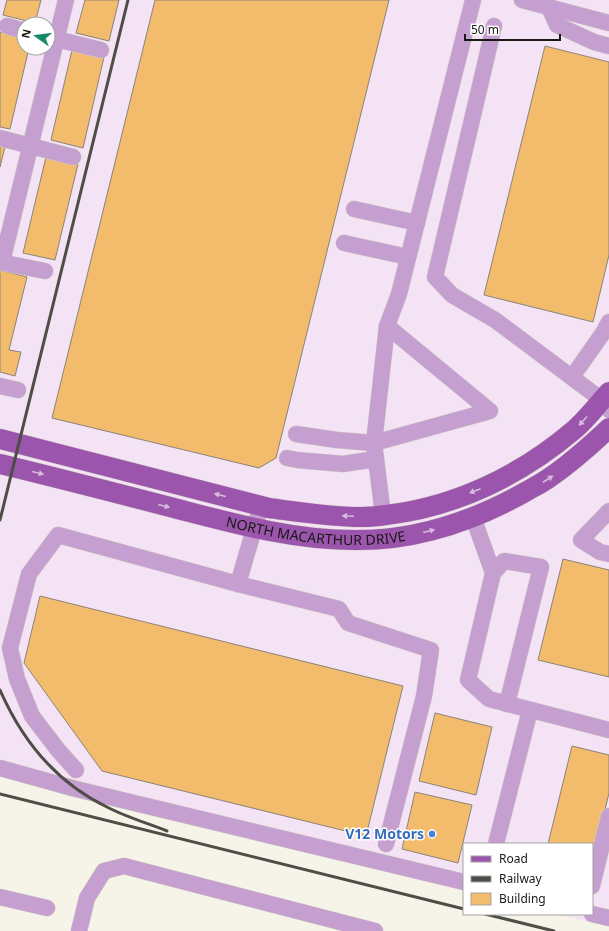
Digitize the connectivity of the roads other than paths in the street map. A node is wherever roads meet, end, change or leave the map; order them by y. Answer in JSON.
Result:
{"nodes":[{"id":1,"x":66,"y":0,"type":"edge"},
{"id":2,"x":472,"y":0,"type":"edge"},
{"id":3,"x":522,"y":0,"type":"edge"},
{"id":4,"x":549,"y":7,"type":"junction"},
{"id":5,"x":609,"y":23,"type":"edge"},
{"id":6,"x":7,"y":26,"type":"dead end"},
{"id":7,"x":494,"y":26,"type":"dead end"},
{"id":8,"x":56,"y":27,"type":"edge"},
{"id":9,"x":16,"y":29,"type":"edge"},
{"id":10,"x":56,"y":39,"type":"edge"},
{"id":11,"x":609,"y":46,"type":"edge"},
{"id":12,"x":102,"y":50,"type":"dead end"},
{"id":13,"x":48,"y":56,"type":"edge"},
{"id":14,"x":0,"y":138,"type":"edge"},
{"id":15,"x":31,"y":146,"type":"junction"},
{"id":16,"x":73,"y":157,"type":"dead end"},
{"id":17,"x":354,"y":209,"type":"dead end"},
{"id":18,"x":417,"y":222,"type":"junction"},
{"id":19,"x":344,"y":243,"type":"dead end"},
{"id":20,"x":408,"y":258,"type":"junction"},
{"id":21,"x":1,"y":262,"type":"edge"},
{"id":22,"x":45,"y":271,"type":"dead end"},
{"id":23,"x":609,"y":322,"type":"edge"},
{"id":24,"x":387,"y":326,"type":"junction"},
{"id":25,"x":572,"y":377,"type":"junction"},
{"id":26,"x":0,"y":386,"type":"edge"},
{"id":27,"x":18,"y":390,"type":"dead end"},
{"id":28,"x":607,"y":401,"type":"edge"},
{"id":29,"x":609,"y":428,"type":"edge"},
{"id":30,"x":296,"y":434,"type":"dead end"},
{"id":31,"x":9,"y":442,"type":"edge"},
{"id":32,"x":374,"y":443,"type":"junction"},
{"id":33,"x":286,"y":458,"type":"dead end"},
{"id":34,"x":376,"y":459,"type":"junction"},
{"id":35,"x":0,"y":464,"type":"edge"},
{"id":36,"x":261,"y":506,"type":"junction"},
{"id":37,"x":609,"y":511,"type":"edge"},
{"id":38,"x":383,"y":515,"type":"junction"},
{"id":39,"x":473,"y":517,"type":"junction"},
{"id":40,"x":254,"y":527,"type":"junction"},
{"id":41,"x":609,"y":554,"type":"edge"},
{"id":42,"x":493,"y":573,"type":"junction"},
{"id":43,"x":238,"y":584,"type":"junction"},
{"id":44,"x":507,"y":704,"type":"junction"},
{"id":45,"x":530,"y":710,"type":"junction"},
{"id":46,"x":609,"y":730,"type":"edge"},
{"id":47,"x":0,"y":768,"type":"edge"},
{"id":48,"x":76,"y":770,"type":"dead end"},
{"id":49,"x":609,"y":816,"type":"edge"},
{"id":50,"x":496,"y":843,"type":"edge"},
{"id":51,"x":386,"y":844,"type":"dead end"},
{"id":52,"x":463,"y":882,"type":"edge"},
{"id":53,"x":593,"y":882,"type":"edge"},
{"id":54,"x":0,"y":897,"type":"edge"},
{"id":55,"x":48,"y":908,"type":"dead end"},
{"id":56,"x":593,"y":914,"type":"edge"},
{"id":57,"x":609,"y":918,"type":"edge"},
{"id":58,"x":79,"y":931,"type":"edge"},
{"id":59,"x":375,"y":931,"type":"edge"}],
"edges":[{"from":1,"to":8,"type":"lane"},
{"from":2,"to":18,"type":"lane"},
{"from":3,"to":4,"type":"lane"},
{"from":4,"to":5,"type":"lane"},
{"from":4,"to":11,"type":"lane"},
{"from":6,"to":9,"type":"lane"},
{"from":7,"to":25,"type":"lane"},
{"from":10,"to":12,"type":"lane"},
{"from":13,"to":15,"type":"lane"},
{"from":14,"to":15,"type":"lane"},
{"from":15,"to":16,"type":"lane"},
{"from":15,"to":21,"type":"lane"},
{"from":17,"to":18,"type":"lane"},
{"from":18,"to":20,"type":"lane"},
{"from":19,"to":20,"type":"lane"},
{"from":20,"to":24,"type":"lane"},
{"from":21,"to":22,"type":"lane"},
{"from":23,"to":25,"type":"lane"},
{"from":24,"to":32,"type":"lane"},
{"from":24,"to":32,"type":"lane"},
{"from":25,"to":28,"type":"lane"},
{"from":26,"to":27,"type":"lane"},
{"from":28,"to":38,"type":"main road","name":"NORTH MACARTHUR DRIVE","one_way":true},
{"from":39,"to":29,"type":"main road","name":"NORTH MACARTHUR DRIVE","one_way":true},
{"from":30,"to":32,"type":"lane"},
{"from":36,"to":31,"type":"main road","name":"NORTH MACARTHUR DRIVE","one_way":true},
{"from":32,"to":34,"type":"lane"},
{"from":33,"to":34,"type":"lane"},
{"from":34,"to":38,"type":"lane"},
{"from":35,"to":40,"type":"main road","name":"NORTH MACARTHUR DRIVE","one_way":true},
{"from":38,"to":36,"type":"main road","name":"NORTH MACARTHUR DRIVE","one_way":true},
{"from":36,"to":40,"type":"lane"},
{"from":37,"to":41,"type":"lane"},
{"from":40,"to":39,"type":"main road","name":"NORTH MACARTHUR DRIVE","one_way":true},
{"from":39,"to":42,"type":"lane"},
{"from":40,"to":43,"type":"lane"},
{"from":42,"to":44,"type":"lane"},
{"from":42,"to":44,"type":"lane"},
{"from":43,"to":48,"type":"lane"},
{"from":43,"to":51,"type":"lane"},
{"from":44,"to":45,"type":"lane"},
{"from":45,"to":46,"type":"lane"},
{"from":45,"to":50,"type":"lane"},
{"from":47,"to":52,"type":"lane"},
{"from":49,"to":53,"type":"lane"},
{"from":54,"to":55,"type":"lane"},
{"from":56,"to":57,"type":"lane"},
{"from":58,"to":59,"type":"lane"}]}
